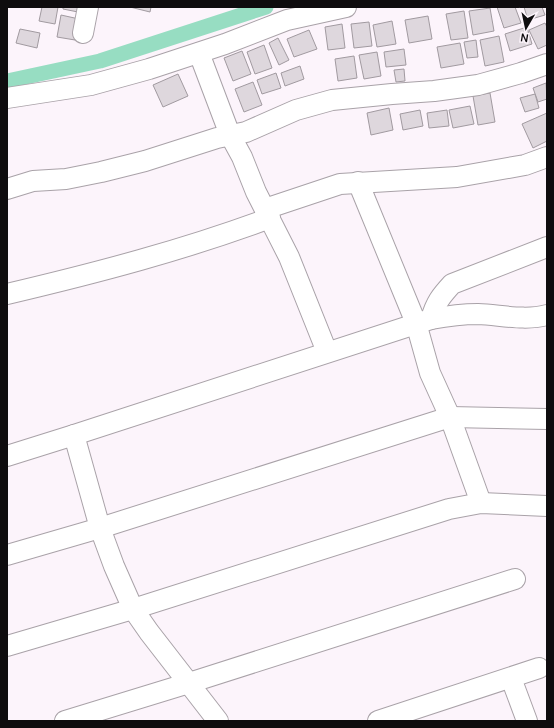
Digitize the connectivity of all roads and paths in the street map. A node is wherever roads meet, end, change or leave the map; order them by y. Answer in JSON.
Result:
{"nodes":[{"id":1,"x":88,"y":7,"type":"edge"},
{"id":2,"x":346,"y":7,"type":"edge"},
{"id":3,"x":83,"y":33,"type":"dead end"},
{"id":4,"x":199,"y":52,"type":"junction"},
{"id":5,"x":547,"y":64,"type":"edge"},
{"id":6,"x":7,"y":98,"type":"edge"},
{"id":7,"x":230,"y":135,"type":"junction"},
{"id":8,"x":547,"y":158,"type":"edge"},
{"id":9,"x":358,"y":182,"type":"junction"},
{"id":10,"x":7,"y":189,"type":"edge"},
{"id":11,"x":268,"y":214,"type":"junction"},
{"id":12,"x":547,"y":247,"type":"edge"},
{"id":13,"x":7,"y":294,"type":"edge"},
{"id":14,"x":547,"y":316,"type":"edge"},
{"id":15,"x":424,"y":321,"type":"junction"},
{"id":16,"x":327,"y":352,"type":"junction"},
{"id":17,"x":450,"y":417,"type":"junction"},
{"id":18,"x":547,"y":419,"type":"edge"},
{"id":19,"x":74,"y":436,"type":"junction"},
{"id":20,"x":7,"y":456,"type":"edge"},
{"id":21,"x":481,"y":503,"type":"junction"},
{"id":22,"x":547,"y":506,"type":"edge"},
{"id":23,"x":100,"y":528,"type":"junction"},
{"id":24,"x":7,"y":555,"type":"edge"},
{"id":25,"x":515,"y":579,"type":"dead end"},
{"id":26,"x":133,"y":609,"type":"junction"},
{"id":27,"x":7,"y":646,"type":"edge"},
{"id":28,"x":539,"y":668,"type":"dead end"},
{"id":29,"x":511,"y":678,"type":"junction"},
{"id":30,"x":190,"y":683,"type":"junction"},
{"id":31,"x":65,"y":721,"type":"edge"},
{"id":32,"x":218,"y":721,"type":"edge"},
{"id":33,"x":378,"y":721,"type":"edge"},
{"id":34,"x":527,"y":721,"type":"edge"}],
"edges":[{"from":1,"to":3,"type":"street"},
{"from":2,"to":4,"type":"street"},
{"from":4,"to":6,"type":"street"},
{"from":4,"to":7,"type":"street"},
{"from":5,"to":7,"type":"street"},
{"from":7,"to":10,"type":"street"},
{"from":7,"to":11,"type":"street"},
{"from":8,"to":9,"type":"street"},
{"from":9,"to":11,"type":"street"},
{"from":9,"to":15,"type":"street"},
{"from":11,"to":13,"type":"street"},
{"from":11,"to":16,"type":"street"},
{"from":12,"to":15,"type":"street"},
{"from":14,"to":15,"type":"street"},
{"from":15,"to":16,"type":"street"},
{"from":15,"to":17,"type":"street"},
{"from":16,"to":19,"type":"street"},
{"from":17,"to":18,"type":"street"},
{"from":17,"to":21,"type":"street"},
{"from":17,"to":23,"type":"street"},
{"from":19,"to":20,"type":"street"},
{"from":19,"to":23,"type":"street"},
{"from":21,"to":22,"type":"street"},
{"from":21,"to":26,"type":"street"},
{"from":23,"to":24,"type":"street"},
{"from":23,"to":26,"type":"street"},
{"from":25,"to":30,"type":"street"},
{"from":26,"to":27,"type":"street"},
{"from":26,"to":30,"type":"street"},
{"from":28,"to":29,"type":"street"},
{"from":29,"to":33,"type":"street"},
{"from":29,"to":34,"type":"street"},
{"from":30,"to":31,"type":"street"},
{"from":30,"to":32,"type":"street"}]}
